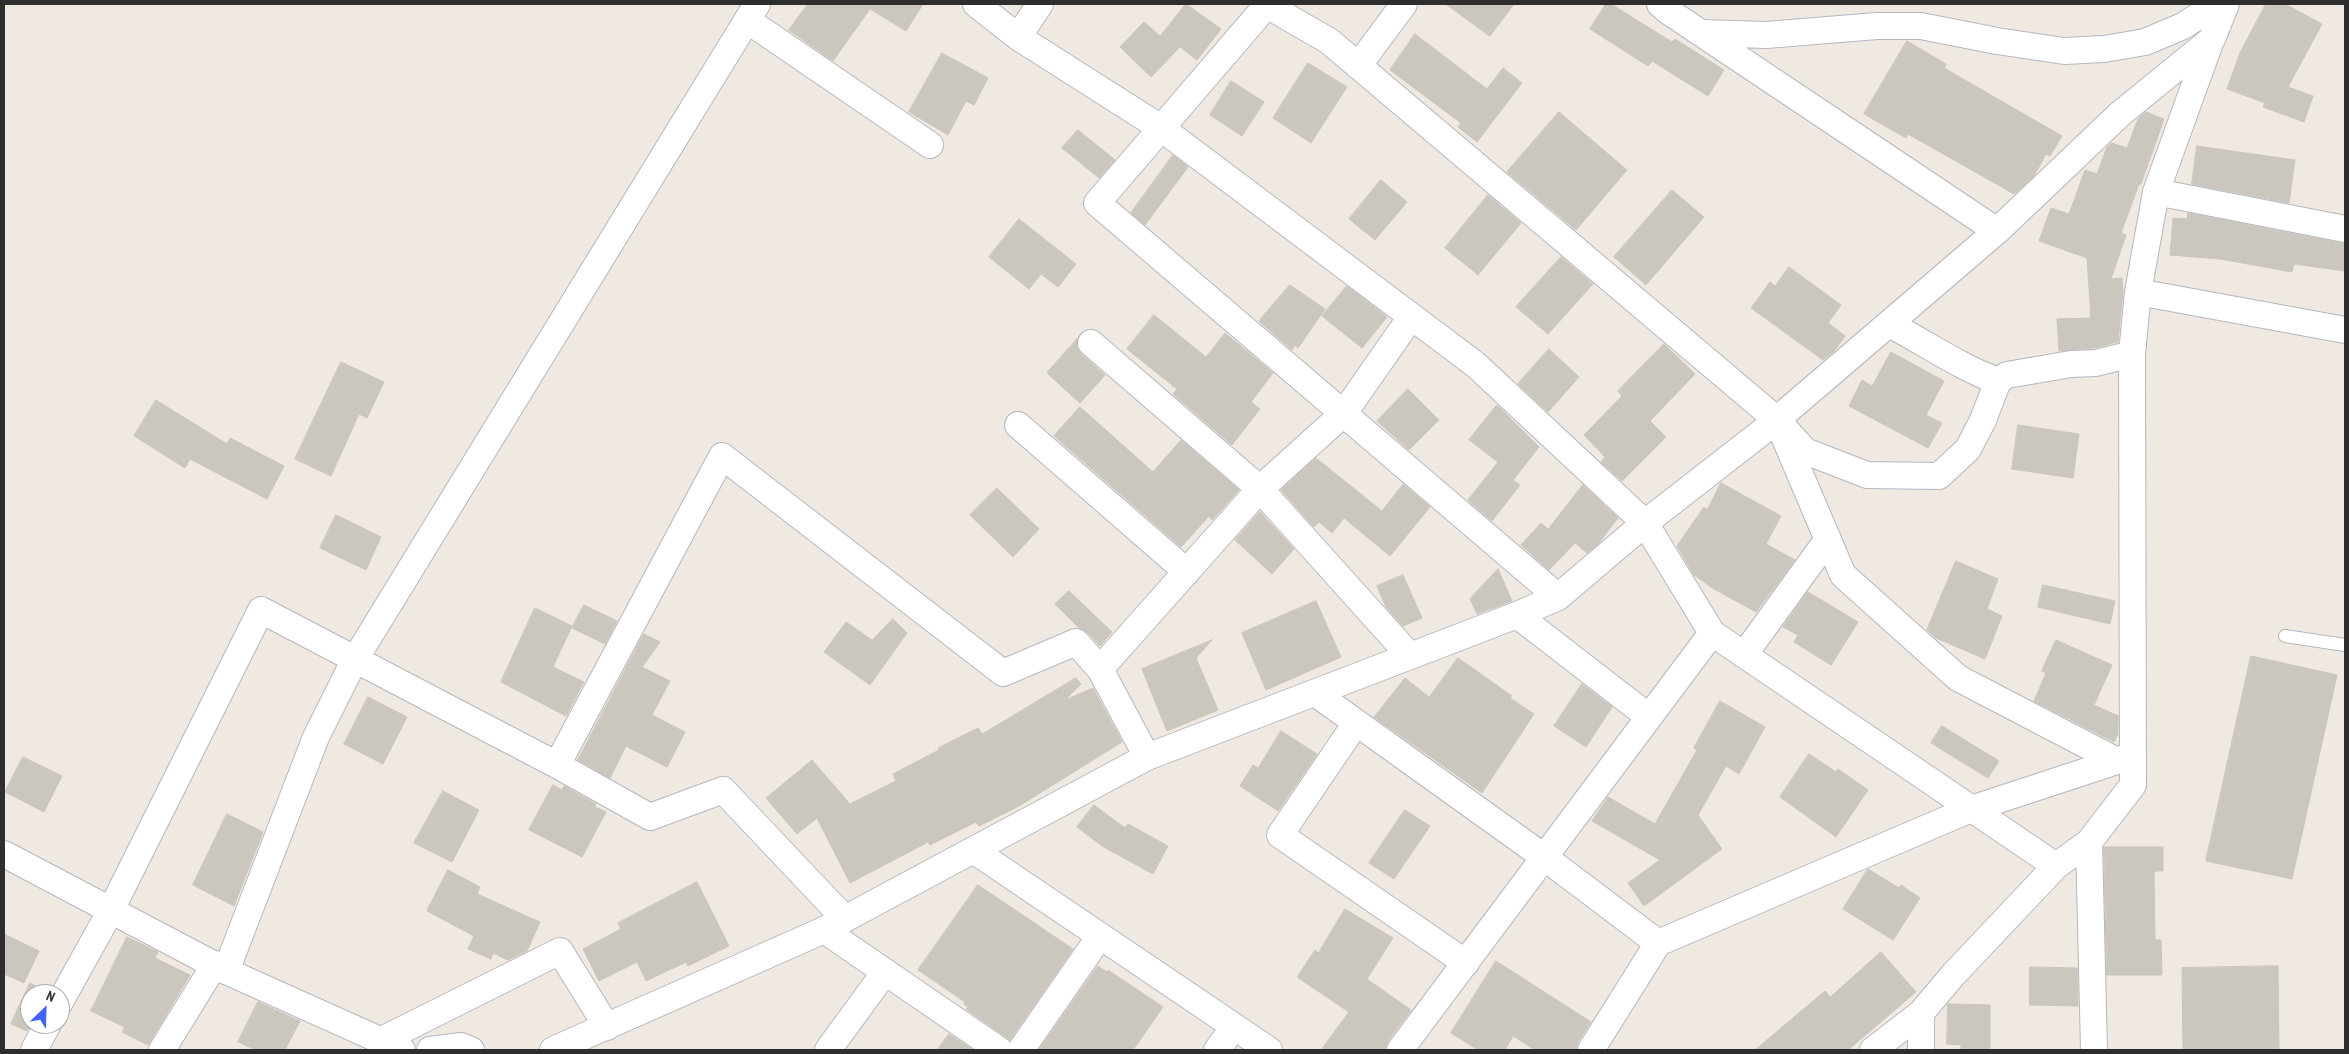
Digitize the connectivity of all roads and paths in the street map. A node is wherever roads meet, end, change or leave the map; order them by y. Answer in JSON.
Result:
{"nodes":[{"id":1,"x":976,"y":4,"type":"edge"},
{"id":2,"x":1040,"y":4,"type":"edge"},
{"id":3,"x":1404,"y":4,"type":"edge"},
{"id":4,"x":1660,"y":4,"type":"edge"},
{"id":5,"x":2217,"y":4,"type":"edge"},
{"id":6,"x":2226,"y":4,"type":"edge"},
{"id":7,"x":1266,"y":5,"type":"edge"},
{"id":8,"x":752,"y":12,"type":"edge"},
{"id":9,"x":1701,"y":33,"type":"junction"},
{"id":10,"x":1018,"y":37,"type":"junction"},
{"id":11,"x":2212,"y":39,"type":"junction"},
{"id":12,"x":1358,"y":66,"type":"junction"},
{"id":13,"x":1161,"y":128,"type":"junction"},
{"id":14,"x":930,"y":145,"type":"dead end"},
{"id":15,"x":2156,"y":192,"type":"junction"},
{"id":16,"x":2345,"y":229,"type":"edge"},
{"id":17,"x":1997,"y":231,"type":"junction"},
{"id":18,"x":2138,"y":292,"type":"junction"},
{"id":19,"x":1411,"y":317,"type":"junction"},
{"id":20,"x":1889,"y":324,"type":"junction"},
{"id":21,"x":2345,"y":330,"type":"edge"},
{"id":22,"x":1091,"y":343,"type":"dead end"},
{"id":23,"x":2132,"y":354,"type":"junction"},
{"id":24,"x":1998,"y":381,"type":"junction"},
{"id":25,"x":1344,"y":413,"type":"junction"},
{"id":26,"x":1777,"y":420,"type":"junction"},
{"id":27,"x":1018,"y":425,"type":"dead end"},
{"id":28,"x":1260,"y":489,"type":"junction"},
{"id":29,"x":1645,"y":523,"type":"junction"},
{"id":30,"x":1828,"y":539,"type":"junction"},
{"id":31,"x":1187,"y":572,"type":"junction"},
{"id":32,"x":1558,"y":597,"type":"junction"},
{"id":33,"x":1517,"y":615,"type":"junction"},
{"id":34,"x":1712,"y":633,"type":"junction"},
{"id":35,"x":2285,"y":636,"type":"dead end"},
{"id":36,"x":2345,"y":645,"type":"edge"},
{"id":37,"x":1744,"y":655,"type":"junction"},
{"id":38,"x":1410,"y":656,"type":"junction"},
{"id":39,"x":354,"y":661,"type":"junction"},
{"id":40,"x":1100,"y":669,"type":"junction"},
{"id":41,"x":1315,"y":693,"type":"junction"},
{"id":42,"x":1649,"y":717,"type":"junction"},
{"id":43,"x":1356,"y":722,"type":"junction"},
{"id":44,"x":1147,"y":757,"type":"junction"},
{"id":45,"x":2125,"y":758,"type":"junction"},
{"id":46,"x":557,"y":765,"type":"junction"},
{"id":47,"x":1971,"y":809,"type":"junction"},
{"id":48,"x":2089,"y":842,"type":"junction"},
{"id":49,"x":973,"y":850,"type":"junction"},
{"id":50,"x":4,"y":854,"type":"edge"},
{"id":51,"x":1544,"y":857,"type":"junction"},
{"id":52,"x":2056,"y":866,"type":"junction"},
{"id":53,"x":111,"y":910,"type":"junction"},
{"id":54,"x":834,"y":925,"type":"junction"},
{"id":55,"x":1100,"y":936,"type":"junction"},
{"id":56,"x":1658,"y":943,"type":"junction"},
{"id":57,"x":1466,"y":963,"type":"junction"},
{"id":58,"x":221,"y":968,"type":"junction"},
{"id":59,"x":885,"y":972,"type":"junction"},
{"id":60,"x":70,"y":984,"type":"edge"},
{"id":61,"x":1921,"y":1013,"type":"junction"},
{"id":62,"x":607,"y":1027,"type":"junction"},
{"id":63,"x":1234,"y":1027,"type":"junction"},
{"id":64,"x":43,"y":1034,"type":"edge"},
{"id":65,"x":391,"y":1046,"type":"edge"},
{"id":66,"x":34,"y":1050,"type":"edge"},
{"id":67,"x":162,"y":1050,"type":"edge"},
{"id":68,"x":430,"y":1050,"type":"edge"},
{"id":69,"x":471,"y":1050,"type":"edge"},
{"id":70,"x":553,"y":1050,"type":"edge"},
{"id":71,"x":828,"y":1050,"type":"edge"},
{"id":72,"x":999,"y":1050,"type":"edge"},
{"id":73,"x":1021,"y":1050,"type":"edge"},
{"id":74,"x":1217,"y":1050,"type":"edge"},
{"id":75,"x":1269,"y":1050,"type":"edge"},
{"id":76,"x":1400,"y":1050,"type":"edge"},
{"id":77,"x":1591,"y":1050,"type":"edge"},
{"id":78,"x":1873,"y":1050,"type":"edge"},
{"id":79,"x":1921,"y":1050,"type":"edge"},
{"id":80,"x":2094,"y":1050,"type":"edge"}],
"edges":[{"from":1,"to":10,"type":"street"},
{"from":2,"to":10,"type":"street"},
{"from":3,"to":12,"type":"street"},
{"from":4,"to":9,"type":"street"},
{"from":5,"to":9,"type":"street"},
{"from":6,"to":11,"type":"street"},
{"from":7,"to":12,"type":"street"},
{"from":7,"to":13,"type":"street"},
{"from":8,"to":14,"type":"street"},
{"from":8,"to":39,"type":"street"},
{"from":9,"to":17,"type":"street"},
{"from":10,"to":13,"type":"street"},
{"from":11,"to":15,"type":"street"},
{"from":11,"to":17,"type":"street"},
{"from":12,"to":26,"type":"street"},
{"from":13,"to":19,"type":"street"},
{"from":13,"to":25,"type":"street"},
{"from":15,"to":16,"type":"street"},
{"from":15,"to":18,"type":"street"},
{"from":17,"to":20,"type":"street"},
{"from":18,"to":21,"type":"street"},
{"from":18,"to":23,"type":"street"},
{"from":19,"to":25,"type":"street"},
{"from":19,"to":29,"type":"street"},
{"from":20,"to":24,"type":"street"},
{"from":20,"to":26,"type":"street"},
{"from":22,"to":28,"type":"street"},
{"from":23,"to":24,"type":"street"},
{"from":23,"to":45,"type":"street"},
{"from":24,"to":26,"type":"street"},
{"from":25,"to":28,"type":"street"},
{"from":25,"to":32,"type":"street"},
{"from":26,"to":29,"type":"street"},
{"from":26,"to":30,"type":"street"},
{"from":27,"to":31,"type":"street"},
{"from":28,"to":31,"type":"street"},
{"from":28,"to":38,"type":"street"},
{"from":29,"to":32,"type":"street"},
{"from":29,"to":34,"type":"street"},
{"from":30,"to":37,"type":"street"},
{"from":30,"to":45,"type":"street"},
{"from":31,"to":40,"type":"street"},
{"from":32,"to":33,"type":"street"},
{"from":33,"to":38,"type":"street"},
{"from":33,"to":42,"type":"street"},
{"from":34,"to":37,"type":"street"},
{"from":34,"to":42,"type":"street"},
{"from":35,"to":36,"type":"lane"},
{"from":37,"to":47,"type":"street"},
{"from":38,"to":41,"type":"street"},
{"from":39,"to":46,"type":"street"},
{"from":39,"to":53,"type":"street"},
{"from":39,"to":58,"type":"street"},
{"from":40,"to":44,"type":"street"},
{"from":40,"to":46,"type":"street"},
{"from":41,"to":43,"type":"street"},
{"from":41,"to":44,"type":"street"},
{"from":42,"to":51,"type":"street"},
{"from":43,"to":51,"type":"street"},
{"from":43,"to":57,"type":"street"},
{"from":44,"to":49,"type":"street"},
{"from":45,"to":47,"type":"street"},
{"from":45,"to":48,"type":"street"},
{"from":46,"to":54,"type":"street"},
{"from":47,"to":52,"type":"street"},
{"from":47,"to":56,"type":"street"},
{"from":48,"to":52,"type":"street"},
{"from":48,"to":80,"type":"street"},
{"from":49,"to":54,"type":"street"},
{"from":49,"to":55,"type":"street"},
{"from":50,"to":53,"type":"street"},
{"from":51,"to":56,"type":"street"},
{"from":51,"to":57,"type":"street"},
{"from":52,"to":61,"type":"street"},
{"from":53,"to":58,"type":"street"},
{"from":53,"to":60,"type":"street"},
{"from":54,"to":59,"type":"street"},
{"from":54,"to":62,"type":"street"},
{"from":55,"to":63,"type":"street"},
{"from":55,"to":73,"type":"street"},
{"from":56,"to":77,"type":"street"},
{"from":57,"to":76,"type":"street"},
{"from":58,"to":65,"type":"street"},
{"from":58,"to":67,"type":"street"},
{"from":59,"to":71,"type":"street"},
{"from":59,"to":72,"type":"street"},
{"from":61,"to":78,"type":"street"},
{"from":61,"to":79,"type":"street"},
{"from":62,"to":65,"type":"street"},
{"from":62,"to":70,"type":"street"},
{"from":63,"to":74,"type":"street"},
{"from":63,"to":75,"type":"street"},
{"from":64,"to":66,"type":"street"},
{"from":68,"to":69,"type":"street"}]}
